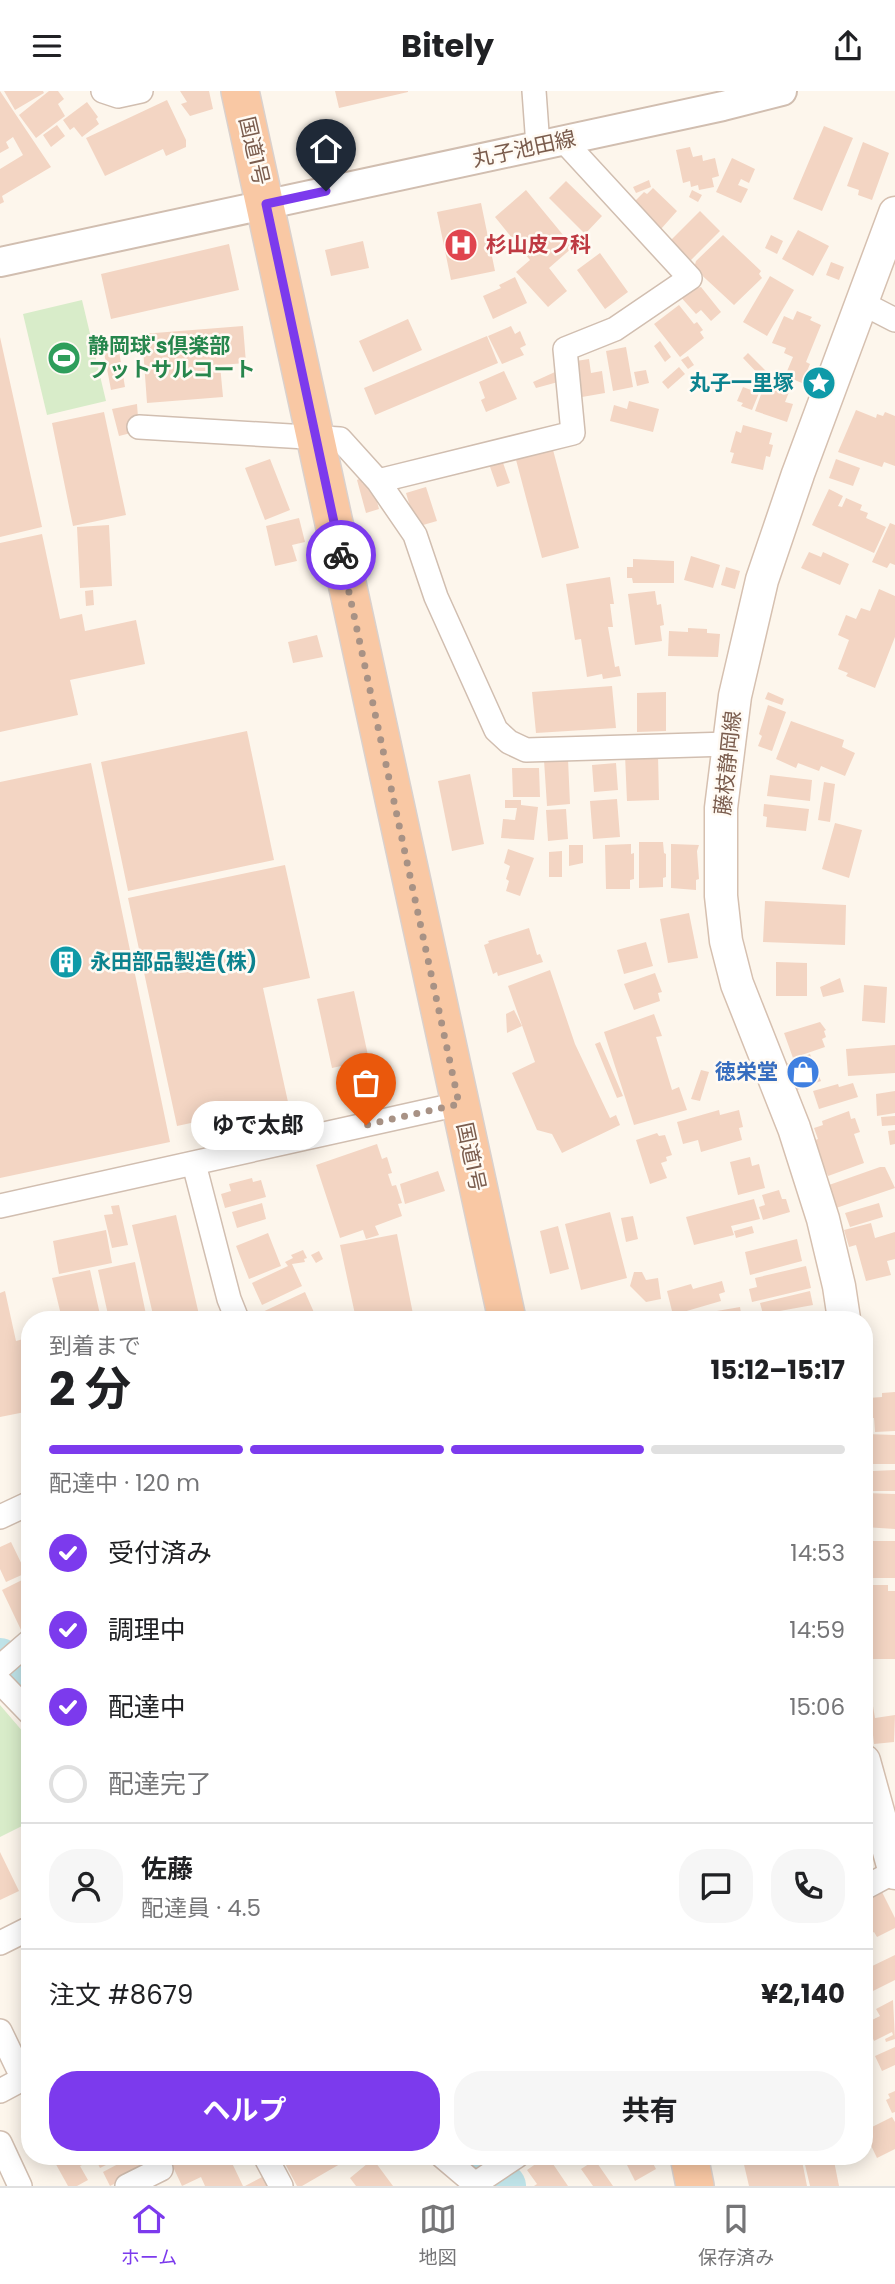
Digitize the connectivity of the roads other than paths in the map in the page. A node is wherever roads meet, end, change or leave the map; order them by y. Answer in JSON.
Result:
{"nodes":[{"id":1,"x":103,"y":91,"type":"edge"},
{"id":2,"x":141,"y":91,"type":"edge"},
{"id":3,"x":240,"y":91,"type":"edge"},
{"id":4,"x":534,"y":91,"type":"edge"},
{"id":5,"x":782,"y":91,"type":"edge"},
{"id":6,"x":720,"y":98,"type":"edge"},
{"id":7,"x":550,"y":143,"type":"junction"},
{"id":8,"x":266,"y":204,"type":"junction"},
{"id":9,"x":895,"y":213,"type":"edge"},
{"id":10,"x":0,"y":262,"type":"edge"},
{"id":11,"x":862,"y":303,"type":"junction"},
{"id":12,"x":895,"y":320,"type":"edge"},
{"id":13,"x":139,"y":427,"type":"dead end"},
{"id":14,"x":316,"y":437,"type":"junction"},
{"id":15,"x":378,"y":481,"type":"junction"},
{"id":16,"x":729,"y":744,"type":"junction"},
{"id":17,"x":459,"y":1104,"type":"junction"},
{"id":18,"x":194,"y":1164,"type":"junction"},
{"id":19,"x":0,"y":1206,"type":"edge"},
{"id":20,"x":234,"y":1311,"type":"edge"},
{"id":21,"x":505,"y":1311,"type":"edge"},
{"id":22,"x":843,"y":1311,"type":"edge"},
{"id":23,"x":21,"y":1507,"type":"edge"},
{"id":24,"x":0,"y":1517,"type":"edge"},
{"id":25,"x":0,"y":1682,"type":"edge"},
{"id":26,"x":21,"y":1704,"type":"edge"},
{"id":27,"x":873,"y":1794,"type":"edge"},
{"id":28,"x":895,"y":1873,"type":"edge"},
{"id":29,"x":873,"y":1884,"type":"edge"},
{"id":30,"x":21,"y":1932,"type":"edge"},
{"id":31,"x":0,"y":1943,"type":"edge"},
{"id":32,"x":0,"y":2031,"type":"edge"},
{"id":33,"x":21,"y":2067,"type":"edge"},
{"id":34,"x":21,"y":2080,"type":"edge"},
{"id":35,"x":0,"y":2091,"type":"edge"},
{"id":36,"x":0,"y":2143,"type":"edge"},
{"id":37,"x":159,"y":2165,"type":"edge"},
{"id":38,"x":270,"y":2165,"type":"edge"},
{"id":39,"x":466,"y":2165,"type":"edge"},
{"id":40,"x":690,"y":2165,"type":"edge"},
{"id":41,"x":489,"y":2174,"type":"edge"},
{"id":42,"x":20,"y":2186,"type":"edge"},
{"id":43,"x":127,"y":2186,"type":"edge"},
{"id":44,"x":281,"y":2186,"type":"edge"},
{"id":45,"x":695,"y":2186,"type":"edge"}],
"edges":[{"from":1,"to":2,"type":"street"},
{"from":3,"to":8,"type":"highway","name":"国道1号"},
{"from":4,"to":7,"type":"street"},
{"from":5,"to":6,"type":"street","name":"丸子池田線"},
{"from":6,"to":7,"type":"street","name":"丸子池田線"},
{"from":7,"to":8,"type":"street","name":"丸子池田線"},
{"from":7,"to":15,"type":"street"},
{"from":8,"to":10,"type":"street","name":"丸子池田線"},
{"from":8,"to":14,"type":"highway","name":"国道1号"},
{"from":9,"to":11,"type":"main road","name":"藤枝静岡線"},
{"from":11,"to":12,"type":"street"},
{"from":11,"to":16,"type":"main road","name":"藤枝静岡線"},
{"from":13,"to":14,"type":"street"},
{"from":14,"to":15,"type":"street"},
{"from":14,"to":17,"type":"highway","name":"国道1号"},
{"from":15,"to":16,"type":"street"},
{"from":16,"to":22,"type":"main road","name":"藤枝静岡線"},
{"from":17,"to":18,"type":"street"},
{"from":17,"to":21,"type":"highway","name":"国道1号"},
{"from":18,"to":19,"type":"street"},
{"from":18,"to":20,"type":"street"},
{"from":23,"to":24,"type":"street"},
{"from":25,"to":26,"type":"street"},
{"from":27,"to":28,"type":"main road"},
{"from":28,"to":29,"type":"street"},
{"from":30,"to":31,"type":"street"},
{"from":32,"to":33,"type":"street"},
{"from":34,"to":35,"type":"street"},
{"from":36,"to":42,"type":"street"},
{"from":37,"to":43,"type":"street"},
{"from":38,"to":44,"type":"street"},
{"from":39,"to":41,"type":"street"},
{"from":40,"to":45,"type":"highway"}]}
